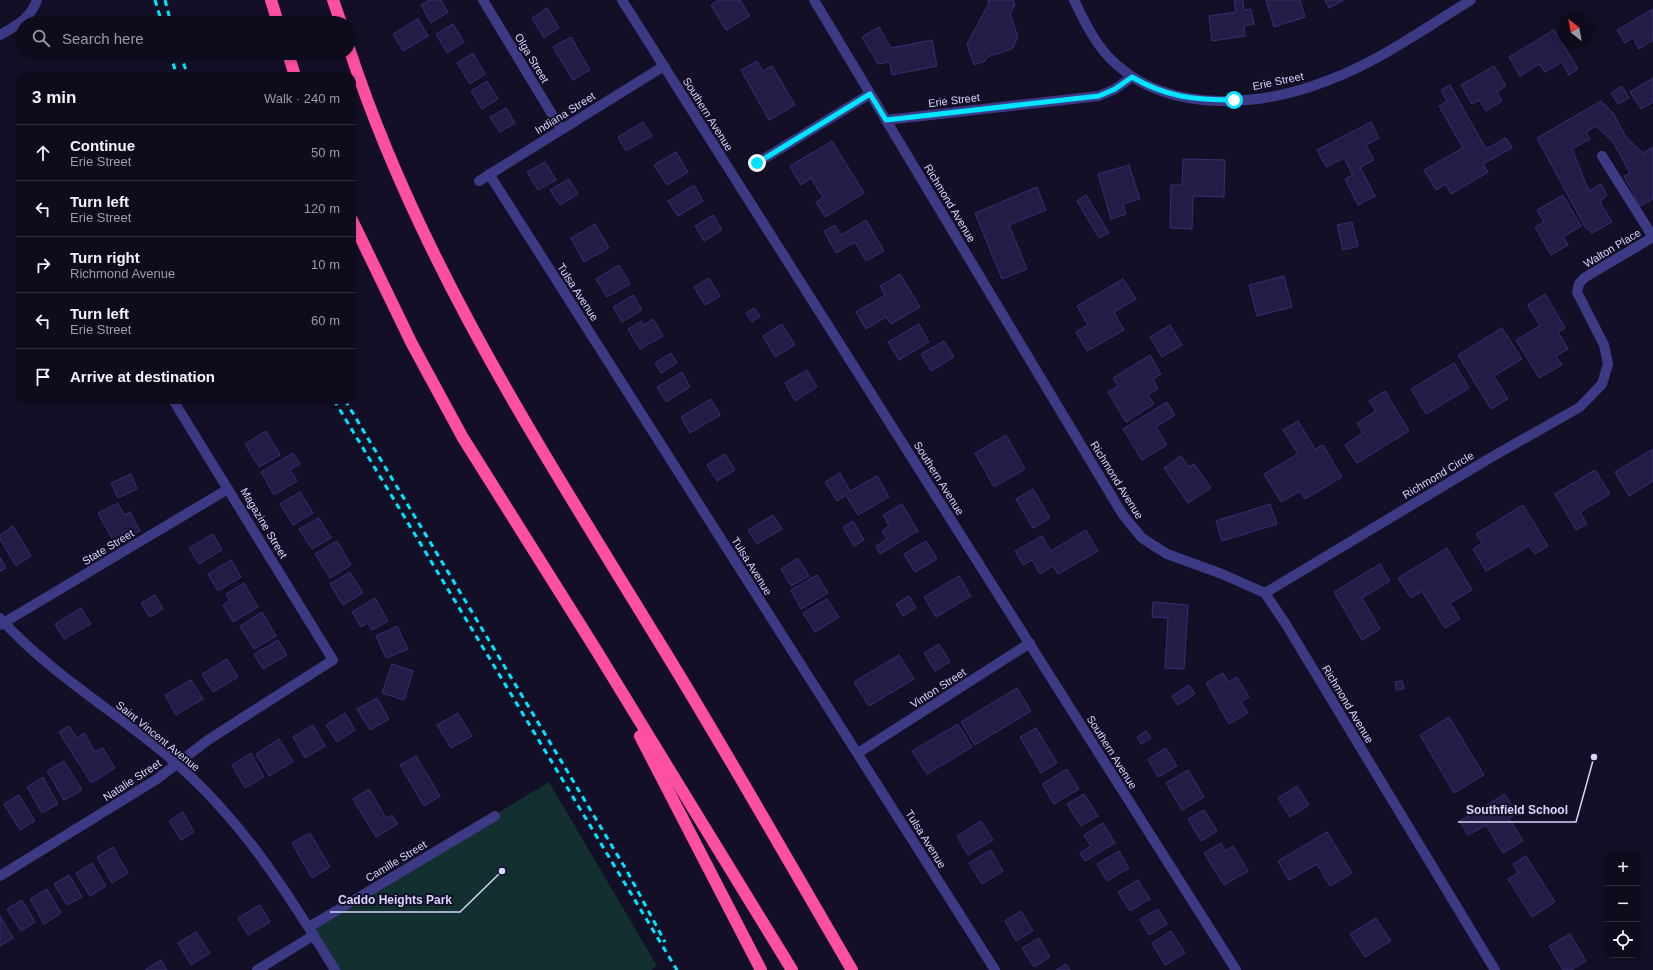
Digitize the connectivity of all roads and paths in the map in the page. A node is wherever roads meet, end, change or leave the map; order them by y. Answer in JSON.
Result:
{"nodes":[{"id":1,"x":271,"y":0,"type":"edge"},
{"id":2,"x":333,"y":0,"type":"edge"},
{"id":3,"x":483,"y":0,"type":"edge"},
{"id":4,"x":622,"y":0,"type":"edge"},
{"id":5,"x":814,"y":0,"type":"edge"},
{"id":6,"x":1074,"y":0,"type":"edge"},
{"id":7,"x":1471,"y":0,"type":"edge"},
{"id":8,"x":36,"y":5,"type":"edge"},
{"id":9,"x":28,"y":16,"type":"edge"},
{"id":10,"x":276,"y":16,"type":"edge"},
{"id":11,"x":339,"y":16,"type":"edge"},
{"id":12,"x":16,"y":25,"type":"edge"},
{"id":13,"x":0,"y":35,"type":"edge"},
{"id":14,"x":290,"y":60,"type":"edge"},
{"id":15,"x":353,"y":60,"type":"edge"},
{"id":16,"x":664,"y":66,"type":"junction"},
{"id":17,"x":294,"y":72,"type":"edge"},
{"id":18,"x":1132,"y":77,"type":"junction"},
{"id":19,"x":870,"y":94,"type":"junction"},
{"id":20,"x":886,"y":120,"type":"junction"},
{"id":21,"x":561,"y":129,"type":"junction"},
{"id":22,"x":1602,"y":156,"type":"dead end"},
{"id":23,"x":757,"y":163,"type":"dead end"},
{"id":24,"x":488,"y":174,"type":"junction"},
{"id":25,"x":479,"y":181,"type":"dead end"},
{"id":26,"x":356,"y":228,"type":"edge"},
{"id":27,"x":1653,"y":237,"type":"edge"},
{"id":28,"x":1608,"y":364,"type":"joint"},
{"id":29,"x":175,"y":404,"type":"edge"},
{"id":30,"x":228,"y":489,"type":"junction"},
{"id":31,"x":1265,"y":593,"type":"junction"},
{"id":32,"x":1,"y":622,"type":"edge"},
{"id":33,"x":1030,"y":643,"type":"junction"},
{"id":34,"x":593,"y":645,"type":"junction"},
{"id":35,"x":333,"y":660,"type":"joint"},
{"id":36,"x":858,"y":754,"type":"junction"},
{"id":37,"x":177,"y":764,"type":"junction"},
{"id":38,"x":494,"y":816,"type":"dead end"},
{"id":39,"x":0,"y":876,"type":"edge"},
{"id":40,"x":311,"y":931,"type":"junction"},
{"id":41,"x":843,"y":955,"type":"junction"},
{"id":42,"x":257,"y":970,"type":"edge"},
{"id":43,"x":335,"y":970,"type":"edge"},
{"id":44,"x":760,"y":970,"type":"edge"},
{"id":45,"x":792,"y":970,"type":"edge"},
{"id":46,"x":852,"y":970,"type":"edge"},
{"id":47,"x":861,"y":970,"type":"edge"},
{"id":48,"x":995,"y":970,"type":"edge"},
{"id":49,"x":1236,"y":970,"type":"edge"},
{"id":50,"x":1495,"y":970,"type":"edge"}],
"edges":[{"from":1,"to":10,"type":"highway"},
{"from":2,"to":11,"type":"highway"},
{"from":3,"to":21,"type":"street","name":"Olga Street"},
{"from":4,"to":16,"type":"street","name":"Southern Avenue"},
{"from":5,"to":19,"type":"street","name":"Richmond Avenue"},
{"from":6,"to":18,"type":"street"},
{"from":7,"to":18,"type":"street","name":"Erie Street"},
{"from":8,"to":9,"type":"street"},
{"from":12,"to":13,"type":"street"},
{"from":14,"to":17,"type":"highway"},
{"from":15,"to":41,"type":"highway"},
{"from":16,"to":21,"type":"street","name":"Indiana Street"},
{"from":16,"to":33,"type":"street","name":"Southern Avenue"},
{"from":18,"to":20,"type":"street","name":"Erie Street"},
{"from":19,"to":20,"type":"street","name":"Richmond Avenue"},
{"from":19,"to":23,"type":"street"},
{"from":20,"to":31,"type":"street","name":"Richmond Avenue"},
{"from":21,"to":24,"type":"street","name":"Indiana Street"},
{"from":22,"to":27,"type":"street","name":"Walton Place"},
{"from":24,"to":25,"type":"street","name":"Indiana Street"},
{"from":24,"to":36,"type":"street","name":"Tulsa Avenue"},
{"from":26,"to":34,"type":"highway"},
{"from":27,"to":28,"type":"street","name":"Walton Place"},
{"from":28,"to":31,"type":"street","name":"Richmond Circle"},
{"from":29,"to":30,"type":"street","name":"Magazine Street"},
{"from":30,"to":32,"type":"street","name":"State Street"},
{"from":30,"to":35,"type":"street","name":"Magazine Street"},
{"from":31,"to":50,"type":"street","name":"Richmond Avenue"},
{"from":32,"to":37,"type":"street","name":"Saint Vincent Avenue"},
{"from":33,"to":36,"type":"street","name":"Vinton Street"},
{"from":33,"to":49,"type":"street","name":"Southern Avenue"},
{"from":34,"to":44,"type":"highway"},
{"from":34,"to":45,"type":"highway"},
{"from":35,"to":37,"type":"street","name":"Natalie Street"},
{"from":36,"to":48,"type":"street","name":"Tulsa Avenue"},
{"from":37,"to":39,"type":"street","name":"Natalie Street"},
{"from":37,"to":40,"type":"street","name":"Saint Vincent Avenue"},
{"from":38,"to":40,"type":"street","name":"Camille Street"},
{"from":40,"to":42,"type":"street","name":"Camille Street"},
{"from":40,"to":43,"type":"street","name":"Saint Vincent Avenue"},
{"from":41,"to":46,"type":"highway"},
{"from":41,"to":47,"type":"highway"}]}
